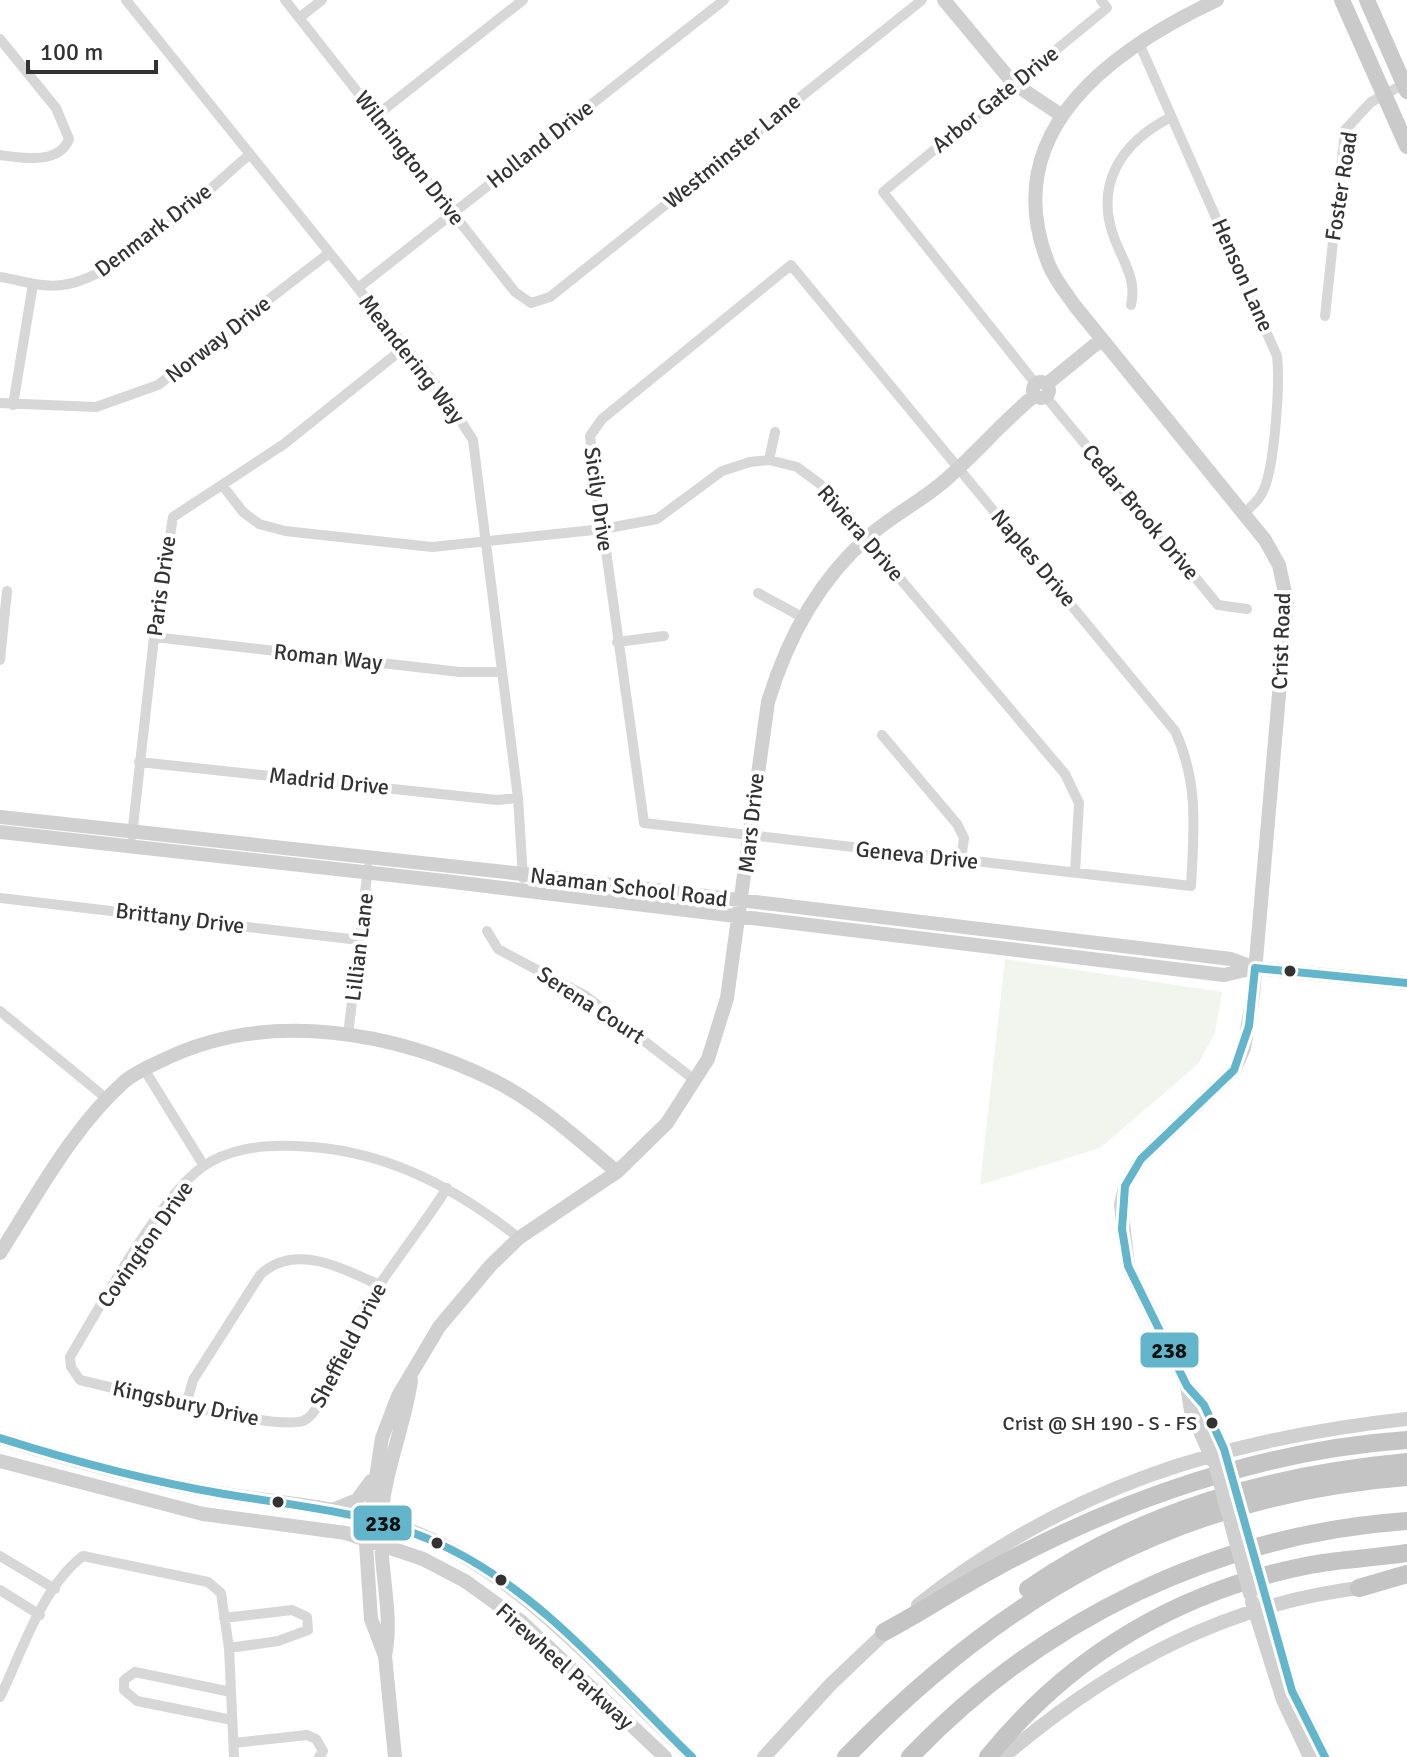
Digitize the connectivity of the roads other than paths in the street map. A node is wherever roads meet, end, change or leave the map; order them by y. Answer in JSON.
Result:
{"nodes":[{"id":1,"x":126,"y":0,"type":"edge"},
{"id":2,"x":285,"y":0,"type":"edge"},
{"id":3,"x":322,"y":0,"type":"edge"},
{"id":4,"x":523,"y":0,"type":"edge"},
{"id":5,"x":724,"y":0,"type":"edge"},
{"id":6,"x":922,"y":0,"type":"edge"},
{"id":7,"x":944,"y":0,"type":"edge"},
{"id":8,"x":1217,"y":0,"type":"edge"},
{"id":9,"x":1342,"y":0,"type":"edge"},
{"id":10,"x":1367,"y":0,"type":"edge"},
{"id":11,"x":1104,"y":4,"type":"edge"},
{"id":12,"x":299,"y":18,"type":"junction"},
{"id":13,"x":0,"y":39,"type":"edge"},
{"id":14,"x":1139,"y":43,"type":"junction"},
{"id":15,"x":1013,"y":83,"type":"junction"},
{"id":16,"x":1405,"y":87,"type":"edge"},
{"id":17,"x":1383,"y":94,"type":"junction"},
{"id":18,"x":377,"y":115,"type":"junction"},
{"id":19,"x":1061,"y":115,"type":"junction"},
{"id":20,"x":1171,"y":117,"type":"junction"},
{"id":21,"x":1407,"y":146,"type":"edge"},
{"id":22,"x":0,"y":155,"type":"edge"},
{"id":23,"x":249,"y":155,"type":"junction"},
{"id":24,"x":883,"y":192,"type":"joint"},
{"id":25,"x":454,"y":213,"type":"junction"},
{"id":26,"x":329,"y":253,"type":"junction"},
{"id":27,"x":791,"y":265,"type":"joint"},
{"id":28,"x":0,"y":277,"type":"edge"},
{"id":29,"x":33,"y":284,"type":"junction"},
{"id":30,"x":358,"y":288,"type":"junction"},
{"id":31,"x":542,"y":301,"type":"joint"},
{"id":32,"x":1131,"y":305,"type":"dead end"},
{"id":33,"x":1325,"y":316,"type":"dead end"},
{"id":34,"x":1102,"y":339,"type":"junction"},
{"id":35,"x":405,"y":347,"type":"junction"},
{"id":36,"x":1041,"y":390,"type":"junction"},
{"id":37,"x":0,"y":403,"type":"edge"},
{"id":38,"x":13,"y":405,"type":"junction"},
{"id":39,"x":775,"y":432,"type":"dead end"},
{"id":40,"x":769,"y":460,"type":"junction"},
{"id":41,"x":959,"y":468,"type":"junction"},
{"id":42,"x":223,"y":486,"type":"junction"},
{"id":43,"x":1244,"y":514,"type":"junction"},
{"id":44,"x":603,"y":529,"type":"junction"},
{"id":45,"x":867,"y":537,"type":"junction"},
{"id":46,"x":485,"y":544,"type":"junction"},
{"id":47,"x":7,"y":591,"type":"dead end"},
{"id":48,"x":758,"y":593,"type":"dead end"},
{"id":49,"x":1247,"y":609,"type":"dead end"},
{"id":50,"x":802,"y":617,"type":"junction"},
{"id":51,"x":664,"y":636,"type":"dead end"},
{"id":52,"x":154,"y":637,"type":"junction"},
{"id":53,"x":617,"y":642,"type":"junction"},
{"id":54,"x":0,"y":660,"type":"edge"},
{"id":55,"x":502,"y":672,"type":"junction"},
{"id":56,"x":882,"y":735,"type":"dead end"},
{"id":57,"x":139,"y":762,"type":"junction"},
{"id":58,"x":518,"y":798,"type":"junction"},
{"id":59,"x":0,"y":817,"type":"edge"},
{"id":60,"x":644,"y":823,"type":"joint"},
{"id":61,"x":0,"y":832,"type":"edge"},
{"id":62,"x":750,"y":837,"type":"junction"},
{"id":63,"x":131,"y":838,"type":"junction"},
{"id":64,"x":961,"y":860,"type":"junction"},
{"id":65,"x":369,"y":866,"type":"junction"},
{"id":66,"x":1075,"y":872,"type":"junction"},
{"id":67,"x":523,"y":874,"type":"junction"},
{"id":68,"x":1191,"y":886,"type":"joint"},
{"id":69,"x":522,"y":890,"type":"junction"},
{"id":70,"x":0,"y":898,"type":"edge"},
{"id":71,"x":742,"y":901,"type":"junction"},
{"id":72,"x":740,"y":919,"type":"junction"},
{"id":73,"x":487,"y":931,"type":"dead end"},
{"id":74,"x":359,"y":940,"type":"junction"},
{"id":75,"x":1255,"y":968,"type":"junction"},
{"id":76,"x":1407,"y":983,"type":"edge"},
{"id":77,"x":0,"y":1011,"type":"edge"},
{"id":78,"x":348,"y":1035,"type":"junction"},
{"id":79,"x":144,"y":1069,"type":"junction"},
{"id":80,"x":696,"y":1081,"type":"junction"},
{"id":81,"x":107,"y":1099,"type":"junction"},
{"id":82,"x":204,"y":1166,"type":"junction"},
{"id":83,"x":617,"y":1172,"type":"junction"},
{"id":84,"x":447,"y":1188,"type":"junction"},
{"id":85,"x":519,"y":1238,"type":"junction"},
{"id":86,"x":0,"y":1253,"type":"edge"},
{"id":87,"x":379,"y":1285,"type":"junction"},
{"id":88,"x":74,"y":1374,"type":"joint"},
{"id":89,"x":412,"y":1377,"type":"junction"},
{"id":90,"x":186,"y":1405,"type":"junction"},
{"id":91,"x":1407,"y":1419,"type":"edge"},
{"id":92,"x":302,"y":1421,"type":"joint"},
{"id":93,"x":0,"y":1438,"type":"edge"},
{"id":94,"x":1407,"y":1440,"type":"edge"},
{"id":95,"x":1217,"y":1451,"type":"junction"},
{"id":96,"x":0,"y":1461,"type":"edge"},
{"id":97,"x":1407,"y":1462,"type":"edge"},
{"id":98,"x":375,"y":1474,"type":"junction"},
{"id":99,"x":1407,"y":1477,"type":"edge"},
{"id":100,"x":331,"y":1510,"type":"junction"},
{"id":101,"x":375,"y":1518,"type":"junction"},
{"id":102,"x":1407,"y":1521,"type":"edge"},
{"id":103,"x":373,"y":1540,"type":"junction"},
{"id":104,"x":1407,"y":1553,"type":"edge"},
{"id":105,"x":0,"y":1556,"type":"edge"},
{"id":106,"x":1407,"y":1574,"type":"edge"},
{"id":107,"x":1407,"y":1583,"type":"edge"},
{"id":108,"x":1359,"y":1588,"type":"junction"},
{"id":109,"x":55,"y":1589,"type":"junction"},
{"id":110,"x":0,"y":1590,"type":"edge"},
{"id":111,"x":537,"y":1609,"type":"junction"},
{"id":112,"x":1262,"y":1609,"type":"junction"},
{"id":113,"x":40,"y":1615,"type":"junction"},
{"id":114,"x":224,"y":1618,"type":"junction"},
{"id":115,"x":522,"y":1622,"type":"junction"},
{"id":116,"x":884,"y":1632,"type":"junction"},
{"id":117,"x":229,"y":1648,"type":"junction"},
{"id":118,"x":933,"y":1672,"type":"junction"},
{"id":119,"x":231,"y":1692,"type":"junction"},
{"id":120,"x":0,"y":1697,"type":"edge"},
{"id":121,"x":804,"y":1716,"type":"junction"},
{"id":122,"x":232,"y":1720,"type":"junction"},
{"id":123,"x":234,"y":1743,"type":"junction"},
{"id":124,"x":692,"y":1755,"type":"edge"},
{"id":125,"x":234,"y":1757,"type":"edge"},
{"id":126,"x":319,"y":1757,"type":"edge"},
{"id":127,"x":395,"y":1757,"type":"edge"},
{"id":128,"x":665,"y":1757,"type":"edge"},
{"id":129,"x":757,"y":1757,"type":"edge"},
{"id":130,"x":764,"y":1757,"type":"edge"},
{"id":131,"x":846,"y":1757,"type":"edge"},
{"id":132,"x":910,"y":1757,"type":"edge"},
{"id":133,"x":988,"y":1757,"type":"edge"},
{"id":134,"x":1003,"y":1757,"type":"edge"},
{"id":135,"x":1310,"y":1757,"type":"edge"},
{"id":136,"x":1325,"y":1757,"type":"edge"}],
"edges":[{"from":1,"to":23,"type":"street","name":"Meandering Way"},
{"from":2,"to":12,"type":"street","name":"Wilmington Drive"},
{"from":3,"to":12,"type":"street"},
{"from":4,"to":18,"type":"street"},
{"from":5,"to":25,"type":"street","name":"Holland Drive"},
{"from":6,"to":31,"type":"street","name":"Westminster Lane"},
{"from":7,"to":15,"type":"main road"},
{"from":8,"to":14,"type":"main road","name":"Crist Road"},
{"from":9,"to":17,"type":"main road"},
{"from":10,"to":16,"type":"main road"},
{"from":11,"to":15,"type":"street","name":"Arbor Gate Drive"},
{"from":12,"to":18,"type":"street","name":"Wilmington Drive"},
{"from":13,"to":22,"type":"street"},
{"from":14,"to":19,"type":"main road","name":"Crist Road"},
{"from":14,"to":20,"type":"street","name":"Henson Lane"},
{"from":15,"to":19,"type":"main road"},
{"from":15,"to":24,"type":"street","name":"Arbor Gate Drive"},
{"from":16,"to":17,"type":"street","name":"Foster Road"},
{"from":17,"to":21,"type":"main road"},
{"from":17,"to":33,"type":"street","name":"Foster Road"},
{"from":18,"to":25,"type":"street","name":"Wilmington Drive"},
{"from":19,"to":34,"type":"main road","name":"Crist Road"},
{"from":20,"to":32,"type":"street"},
{"from":20,"to":43,"type":"street","name":"Henson Lane"},
{"from":23,"to":26,"type":"street","name":"Meandering Way"},
{"from":23,"to":29,"type":"street","name":"Denmark Drive"},
{"from":24,"to":36,"type":"street","name":"Cedar Brook Drive"},
{"from":25,"to":30,"type":"street","name":"Holland Drive"},
{"from":25,"to":31,"type":"street","name":"Wilmington Drive"},
{"from":26,"to":30,"type":"street","name":"Meandering Way"},
{"from":26,"to":38,"type":"street","name":"Norway Drive"},
{"from":27,"to":41,"type":"street","name":"Naples Drive"},
{"from":27,"to":44,"type":"street","name":"Sicily Drive"},
{"from":28,"to":29,"type":"street","name":"Denmark Drive"},
{"from":29,"to":38,"type":"street"},
{"from":30,"to":35,"type":"street","name":"Meandering Way"},
{"from":34,"to":36,"type":"main road","name":"Mars Drive"},
{"from":34,"to":43,"type":"main road","name":"Crist Road"},
{"from":35,"to":42,"type":"street","name":"Paris Drive"},
{"from":35,"to":46,"type":"street","name":"Meandering Way"},
{"from":36,"to":41,"type":"main road","name":"Mars Drive"},
{"from":36,"to":49,"type":"street","name":"Cedar Brook Drive"},
{"from":37,"to":38,"type":"street","name":"Norway Drive"},
{"from":39,"to":40,"type":"street"},
{"from":40,"to":44,"type":"street"},
{"from":40,"to":45,"type":"street","name":"Riviera Drive"},
{"from":41,"to":45,"type":"main road","name":"Mars Drive"},
{"from":41,"to":68,"type":"street","name":"Naples Drive"},
{"from":42,"to":46,"type":"street"},
{"from":42,"to":52,"type":"street","name":"Paris Drive"},
{"from":43,"to":75,"type":"main road","name":"Crist Road"},
{"from":44,"to":46,"type":"street"},
{"from":44,"to":53,"type":"street","name":"Sicily Drive"},
{"from":45,"to":50,"type":"main road","name":"Mars Drive"},
{"from":45,"to":66,"type":"street","name":"Riviera Drive"},
{"from":46,"to":55,"type":"street","name":"Meandering Way"},
{"from":47,"to":54,"type":"street"},
{"from":48,"to":50,"type":"street"},
{"from":50,"to":62,"type":"main road","name":"Mars Drive"},
{"from":51,"to":53,"type":"street"},
{"from":52,"to":55,"type":"street","name":"Roman Way"},
{"from":52,"to":57,"type":"street","name":"Paris Drive"},
{"from":53,"to":60,"type":"street","name":"Sicily Drive"},
{"from":55,"to":58,"type":"street","name":"Meandering Way"},
{"from":56,"to":64,"type":"street"},
{"from":57,"to":58,"type":"street","name":"Madrid Drive"},
{"from":57,"to":63,"type":"street","name":"Paris Drive"},
{"from":58,"to":67,"type":"street","name":"Meandering Way"},
{"from":59,"to":63,"type":"main road","name":"Naaman School Road"},
{"from":60,"to":62,"type":"street","name":"Geneva Drive"},
{"from":61,"to":63,"type":"main road","name":"Naaman School Road"},
{"from":62,"to":64,"type":"street","name":"Geneva Drive"},
{"from":62,"to":71,"type":"main road","name":"Mars Drive"},
{"from":63,"to":65,"type":"main road","name":"Naaman School Road"},
{"from":64,"to":66,"type":"street","name":"Geneva Drive"},
{"from":65,"to":67,"type":"main road","name":"Naaman School Road"},
{"from":65,"to":69,"type":"main road","name":"Naaman School Road"},
{"from":65,"to":74,"type":"street","name":"Lillian Lane"},
{"from":66,"to":68,"type":"street","name":"Geneva Drive"},
{"from":67,"to":69,"type":"street","name":"Meandering Way"},
{"from":67,"to":71,"type":"main road","name":"Naaman School Road"},
{"from":69,"to":72,"type":"main road","name":"Naaman School Road"},
{"from":70,"to":74,"type":"street","name":"Brittany Drive"},
{"from":71,"to":72,"type":"main road","name":"Mars Drive"},
{"from":71,"to":75,"type":"main road","name":"Naaman School Road"},
{"from":72,"to":75,"type":"main road","name":"Naaman School Road"},
{"from":72,"to":80,"type":"main road","name":"Mars Drive"},
{"from":73,"to":80,"type":"street","name":"Serena Court"},
{"from":74,"to":78,"type":"street","name":"Lillian Lane"},
{"from":75,"to":76,"type":"main road","name":"Naaman School Road"},
{"from":75,"to":95,"type":"main road","name":"Crist Road"},
{"from":77,"to":81,"type":"street"},
{"from":78,"to":79,"type":"main road"},
{"from":78,"to":83,"type":"main road"},
{"from":79,"to":81,"type":"main road"},
{"from":79,"to":82,"type":"street"},
{"from":80,"to":83,"type":"main road","name":"Mars Drive"},
{"from":81,"to":86,"type":"main road"},
{"from":82,"to":84,"type":"street","name":"Covington Drive"},
{"from":82,"to":88,"type":"street","name":"Covington Drive"},
{"from":83,"to":85,"type":"main road","name":"Mars Drive"},
{"from":84,"to":85,"type":"street","name":"Covington Drive"},
{"from":84,"to":87,"type":"street","name":"Sheffield Drive"},
{"from":85,"to":89,"type":"main road","name":"Mars Drive"},
{"from":87,"to":90,"type":"street"},
{"from":87,"to":92,"type":"street","name":"Sheffield Drive"},
{"from":88,"to":90,"type":"street","name":"Kingsbury Drive"},
{"from":89,"to":98,"type":"main road","name":"Mars Drive"},
{"from":89,"to":101,"type":"main road","name":"Mars Drive"},
{"from":90,"to":92,"type":"street","name":"Kingsbury Drive"},
{"from":91,"to":95,"type":"main road"},
{"from":93,"to":100,"type":"main road","name":"Firewheel Parkway"},
{"from":94,"to":116,"type":"highway"},
{"from":95,"to":112,"type":"main road","name":"Crist Road","bridge":true},
{"from":95,"to":116,"type":"main road"},
{"from":96,"to":103,"type":"main road","name":"Firewheel Parkway"},
{"from":97,"to":118,"type":"highway"},
{"from":98,"to":100,"type":"main road"},
{"from":98,"to":101,"type":"main road","name":"Mars Drive"},
{"from":99,"to":118,"type":"highway"},
{"from":100,"to":101,"type":"main road","name":"Firewheel Parkway"},
{"from":101,"to":103,"type":"main road","name":"Mars Drive"},
{"from":101,"to":111,"type":"main road","name":"Firewheel Parkway"},
{"from":102,"to":132,"type":"highway"},
{"from":103,"to":115,"type":"main road","name":"Firewheel Parkway"},
{"from":103,"to":127,"type":"main road","name":"Mars Drive"},
{"from":104,"to":133,"type":"highway"},
{"from":105,"to":109,"type":"street"},
{"from":106,"to":108,"type":"highway"},
{"from":107,"to":108,"type":"main road"},
{"from":108,"to":112,"type":"main road"},
{"from":109,"to":113,"type":"street"},
{"from":109,"to":114,"type":"street"},
{"from":110,"to":113,"type":"street"},
{"from":111,"to":115,"type":"main road"},
{"from":111,"to":124,"type":"main road","name":"Firewheel Parkway"},
{"from":112,"to":134,"type":"main road"},
{"from":112,"to":135,"type":"main road","name":"Crist Road"},
{"from":112,"to":136,"type":"main road","name":"Crist Road"},
{"from":113,"to":120,"type":"street"},
{"from":114,"to":117,"type":"street"},
{"from":114,"to":117,"type":"street"},
{"from":115,"to":128,"type":"main road","name":"Firewheel Parkway"},
{"from":116,"to":121,"type":"main road"},
{"from":117,"to":119,"type":"street"},
{"from":118,"to":131,"type":"highway"},
{"from":119,"to":122,"type":"street"},
{"from":119,"to":122,"type":"street"},
{"from":121,"to":129,"type":"main road"},
{"from":121,"to":130,"type":"main road"},
{"from":122,"to":123,"type":"street"},
{"from":123,"to":125,"type":"street"},
{"from":123,"to":126,"type":"street"}]}
